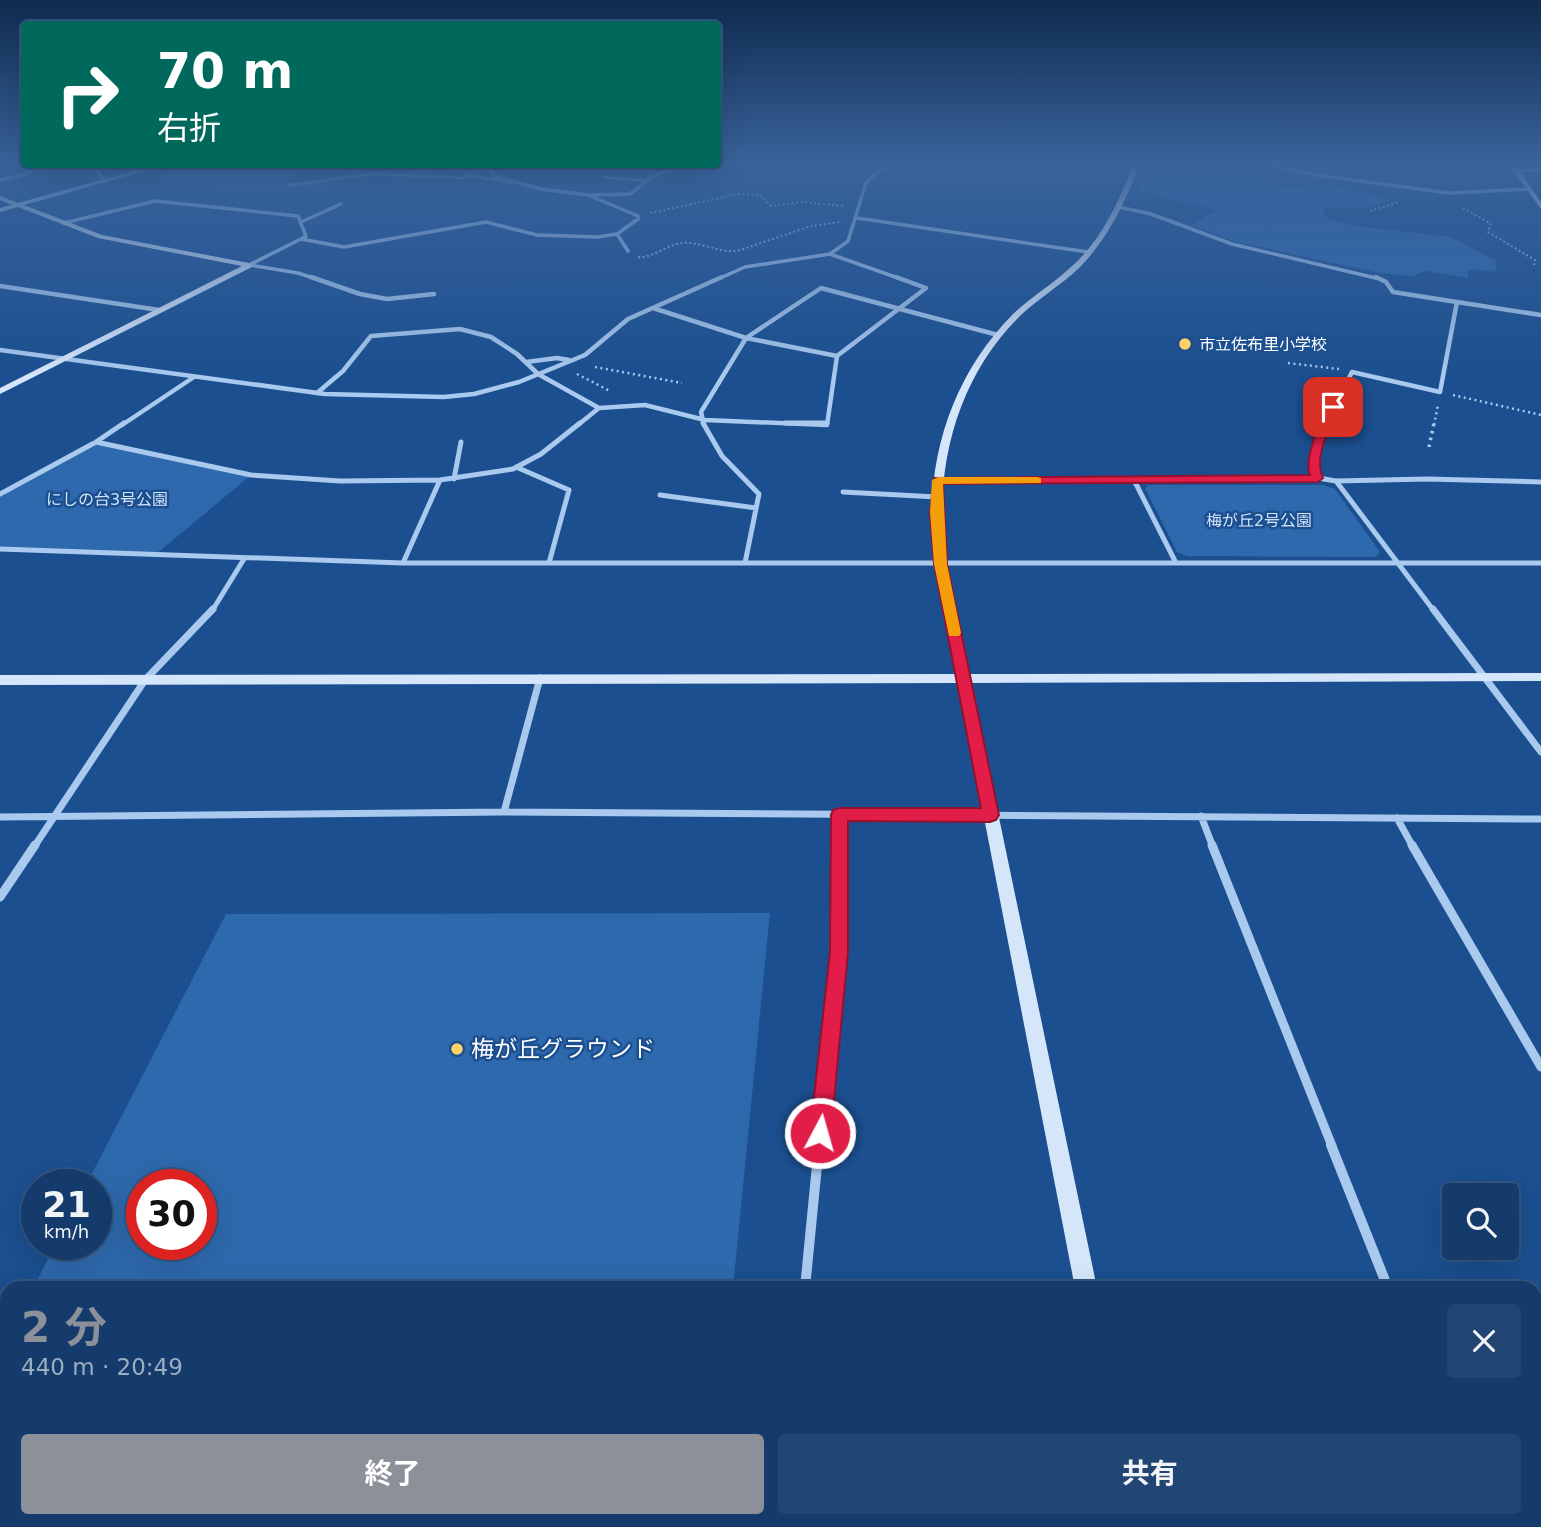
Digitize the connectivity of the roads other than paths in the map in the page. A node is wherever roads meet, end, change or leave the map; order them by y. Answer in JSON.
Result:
{"nodes":[{"id":1,"x":93,"y":234,"type":"edge"},
{"id":2,"x":305,"y":234,"type":"edge"},
{"id":3,"x":416,"y":234,"type":"edge"},
{"id":4,"x":534,"y":234,"type":"edge"},
{"id":5,"x":615,"y":234,"type":"edge"},
{"id":6,"x":617,"y":234,"type":"edge"},
{"id":7,"x":850,"y":234,"type":"edge"},
{"id":8,"x":959,"y":234,"type":"edge"},
{"id":9,"x":1100,"y":234,"type":"edge"},
{"id":10,"x":1206,"y":234,"type":"edge"},
{"id":11,"x":301,"y":240,"type":"junction"},
{"id":12,"x":628,"y":251,"type":"road end"},
{"id":13,"x":1088,"y":252,"type":"junction"},
{"id":14,"x":830,"y":254,"type":"junction"},
{"id":15,"x":249,"y":265,"type":"junction"},
{"id":16,"x":0,"y":286,"type":"edge"},
{"id":17,"x":434,"y":294,"type":"dead end"},
{"id":18,"x":1457,"y":302,"type":"junction"},
{"id":19,"x":652,"y":308,"type":"junction"},
{"id":20,"x":899,"y":309,"type":"junction"},
{"id":21,"x":159,"y":310,"type":"junction"},
{"id":22,"x":1541,"y":315,"type":"edge"},
{"id":23,"x":998,"y":335,"type":"junction"},
{"id":24,"x":746,"y":338,"type":"junction"},
{"id":25,"x":0,"y":350,"type":"edge"},
{"id":26,"x":838,"y":356,"type":"junction"},
{"id":27,"x":66,"y":358,"type":"junction"},
{"id":28,"x":568,"y":361,"type":"junction"},
{"id":29,"x":526,"y":362,"type":"junction"},
{"id":30,"x":538,"y":374,"type":"junction"},
{"id":31,"x":194,"y":377,"type":"junction"},
{"id":32,"x":0,"y":391,"type":"edge"},
{"id":33,"x":317,"y":393,"type":"junction"},
{"id":34,"x":599,"y":408,"type":"junction"},
{"id":35,"x":701,"y":419,"type":"junction"},
{"id":36,"x":96,"y":442,"type":"junction"},
{"id":37,"x":461,"y":442,"type":"dead end"},
{"id":38,"x":516,"y":467,"type":"junction"},
{"id":39,"x":1318,"y":478,"type":"junction"},
{"id":40,"x":454,"y":479,"type":"junction"},
{"id":41,"x":440,"y":480,"type":"junction"},
{"id":42,"x":938,"y":480,"type":"junction"},
{"id":43,"x":1134,"y":480,"type":"junction"},
{"id":44,"x":1336,"y":481,"type":"junction"},
{"id":45,"x":1541,"y":482,"type":"edge"},
{"id":46,"x":843,"y":492,"type":"dead end"},
{"id":47,"x":0,"y":494,"type":"edge"},
{"id":48,"x":660,"y":495,"type":"dead end"},
{"id":49,"x":937,"y":497,"type":"junction"},
{"id":50,"x":756,"y":508,"type":"junction"},
{"id":51,"x":0,"y":549,"type":"edge"},
{"id":52,"x":244,"y":559,"type":"junction"},
{"id":53,"x":1397,"y":562,"type":"junction"},
{"id":54,"x":403,"y":563,"type":"junction"},
{"id":55,"x":549,"y":563,"type":"junction"},
{"id":56,"x":745,"y":563,"type":"junction"},
{"id":57,"x":1176,"y":563,"type":"junction"},
{"id":58,"x":1541,"y":563,"type":"edge"},
{"id":59,"x":940,"y":564,"type":"junction"},
{"id":60,"x":1541,"y":677,"type":"edge"},
{"id":61,"x":540,"y":678,"type":"junction"},
{"id":62,"x":1485,"y":678,"type":"junction"},
{"id":63,"x":963,"y":679,"type":"junction"},
{"id":64,"x":0,"y":680,"type":"edge"},
{"id":65,"x":145,"y":680,"type":"junction"},
{"id":66,"x":1541,"y":752,"type":"edge"},
{"id":67,"x":504,"y":812,"type":"junction"},
{"id":68,"x":839,"y":815,"type":"junction"},
{"id":69,"x":990,"y":815,"type":"junction"},
{"id":70,"x":54,"y":816,"type":"junction"},
{"id":71,"x":1201,"y":816,"type":"junction"},
{"id":72,"x":0,"y":817,"type":"edge"},
{"id":73,"x":1397,"y":818,"type":"junction"},
{"id":74,"x":1541,"y":819,"type":"edge"},
{"id":75,"x":0,"y":897,"type":"edge"},
{"id":76,"x":1541,"y":1067,"type":"edge"},
{"id":77,"x":806,"y":1281,"type":"edge"},
{"id":78,"x":1085,"y":1281,"type":"edge"},
{"id":79,"x":1385,"y":1281,"type":"edge"}],
"edges":[{"from":1,"to":15,"type":"street"},
{"from":2,"to":11,"type":"street"},
{"from":3,"to":11,"type":"street"},
{"from":4,"to":5,"type":"street"},
{"from":6,"to":12,"type":"street"},
{"from":7,"to":14,"type":"street"},
{"from":8,"to":13,"type":"street"},
{"from":9,"to":13,"type":"street"},
{"from":10,"to":18,"type":"street"},
{"from":11,"to":15,"type":"street"},
{"from":13,"to":23,"type":"street"},
{"from":14,"to":19,"type":"street"},
{"from":14,"to":20,"type":"street"},
{"from":15,"to":17,"type":"street"},
{"from":15,"to":21,"type":"street"},
{"from":16,"to":21,"type":"street"},
{"from":18,"to":22,"type":"street"},
{"from":18,"to":39,"type":"street"},
{"from":19,"to":24,"type":"street"},
{"from":19,"to":28,"type":"street"},
{"from":20,"to":23,"type":"street"},
{"from":20,"to":24,"type":"street"},
{"from":20,"to":26,"type":"street"},
{"from":21,"to":27,"type":"street"},
{"from":23,"to":42,"type":"street"},
{"from":24,"to":26,"type":"street"},
{"from":24,"to":35,"type":"street"},
{"from":25,"to":27,"type":"street"},
{"from":26,"to":35,"type":"street"},
{"from":27,"to":31,"type":"street"},
{"from":27,"to":32,"type":"street"},
{"from":28,"to":29,"type":"street"},
{"from":28,"to":30,"type":"street"},
{"from":29,"to":30,"type":"street"},
{"from":29,"to":33,"type":"street"},
{"from":30,"to":33,"type":"street"},
{"from":30,"to":34,"type":"street"},
{"from":31,"to":33,"type":"street"},
{"from":31,"to":36,"type":"street"},
{"from":34,"to":35,"type":"street"},
{"from":34,"to":38,"type":"street"},
{"from":35,"to":50,"type":"street"},
{"from":36,"to":41,"type":"street"},
{"from":36,"to":47,"type":"street"},
{"from":37,"to":40,"type":"street"},
{"from":38,"to":40,"type":"street"},
{"from":38,"to":55,"type":"street"},
{"from":39,"to":43,"type":"street"},
{"from":39,"to":44,"type":"street"},
{"from":40,"to":41,"type":"street"},
{"from":41,"to":54,"type":"street"},
{"from":42,"to":43,"type":"street"},
{"from":42,"to":49,"type":"street"},
{"from":43,"to":57,"type":"street"},
{"from":44,"to":45,"type":"street"},
{"from":44,"to":53,"type":"street"},
{"from":46,"to":49,"type":"street"},
{"from":48,"to":50,"type":"street"},
{"from":49,"to":59,"type":"street"},
{"from":50,"to":56,"type":"street"},
{"from":51,"to":52,"type":"street"},
{"from":52,"to":54,"type":"street"},
{"from":52,"to":65,"type":"street"},
{"from":53,"to":57,"type":"street"},
{"from":53,"to":58,"type":"street"},
{"from":53,"to":62,"type":"street"},
{"from":54,"to":55,"type":"street"},
{"from":55,"to":56,"type":"street"},
{"from":56,"to":59,"type":"street"},
{"from":57,"to":59,"type":"street"},
{"from":59,"to":63,"type":"street"},
{"from":60,"to":62,"type":"street"},
{"from":61,"to":63,"type":"street"},
{"from":61,"to":65,"type":"street"},
{"from":61,"to":67,"type":"street"},
{"from":62,"to":63,"type":"street"},
{"from":62,"to":66,"type":"street"},
{"from":63,"to":69,"type":"street"},
{"from":64,"to":65,"type":"street"},
{"from":65,"to":70,"type":"street"},
{"from":67,"to":68,"type":"street"},
{"from":67,"to":70,"type":"street"},
{"from":68,"to":69,"type":"street"},
{"from":68,"to":77,"type":"street"},
{"from":69,"to":71,"type":"street"},
{"from":69,"to":78,"type":"street"},
{"from":70,"to":72,"type":"street"},
{"from":70,"to":75,"type":"street"},
{"from":71,"to":73,"type":"street"},
{"from":71,"to":79,"type":"street"},
{"from":73,"to":74,"type":"street"},
{"from":73,"to":76,"type":"street"}]}
